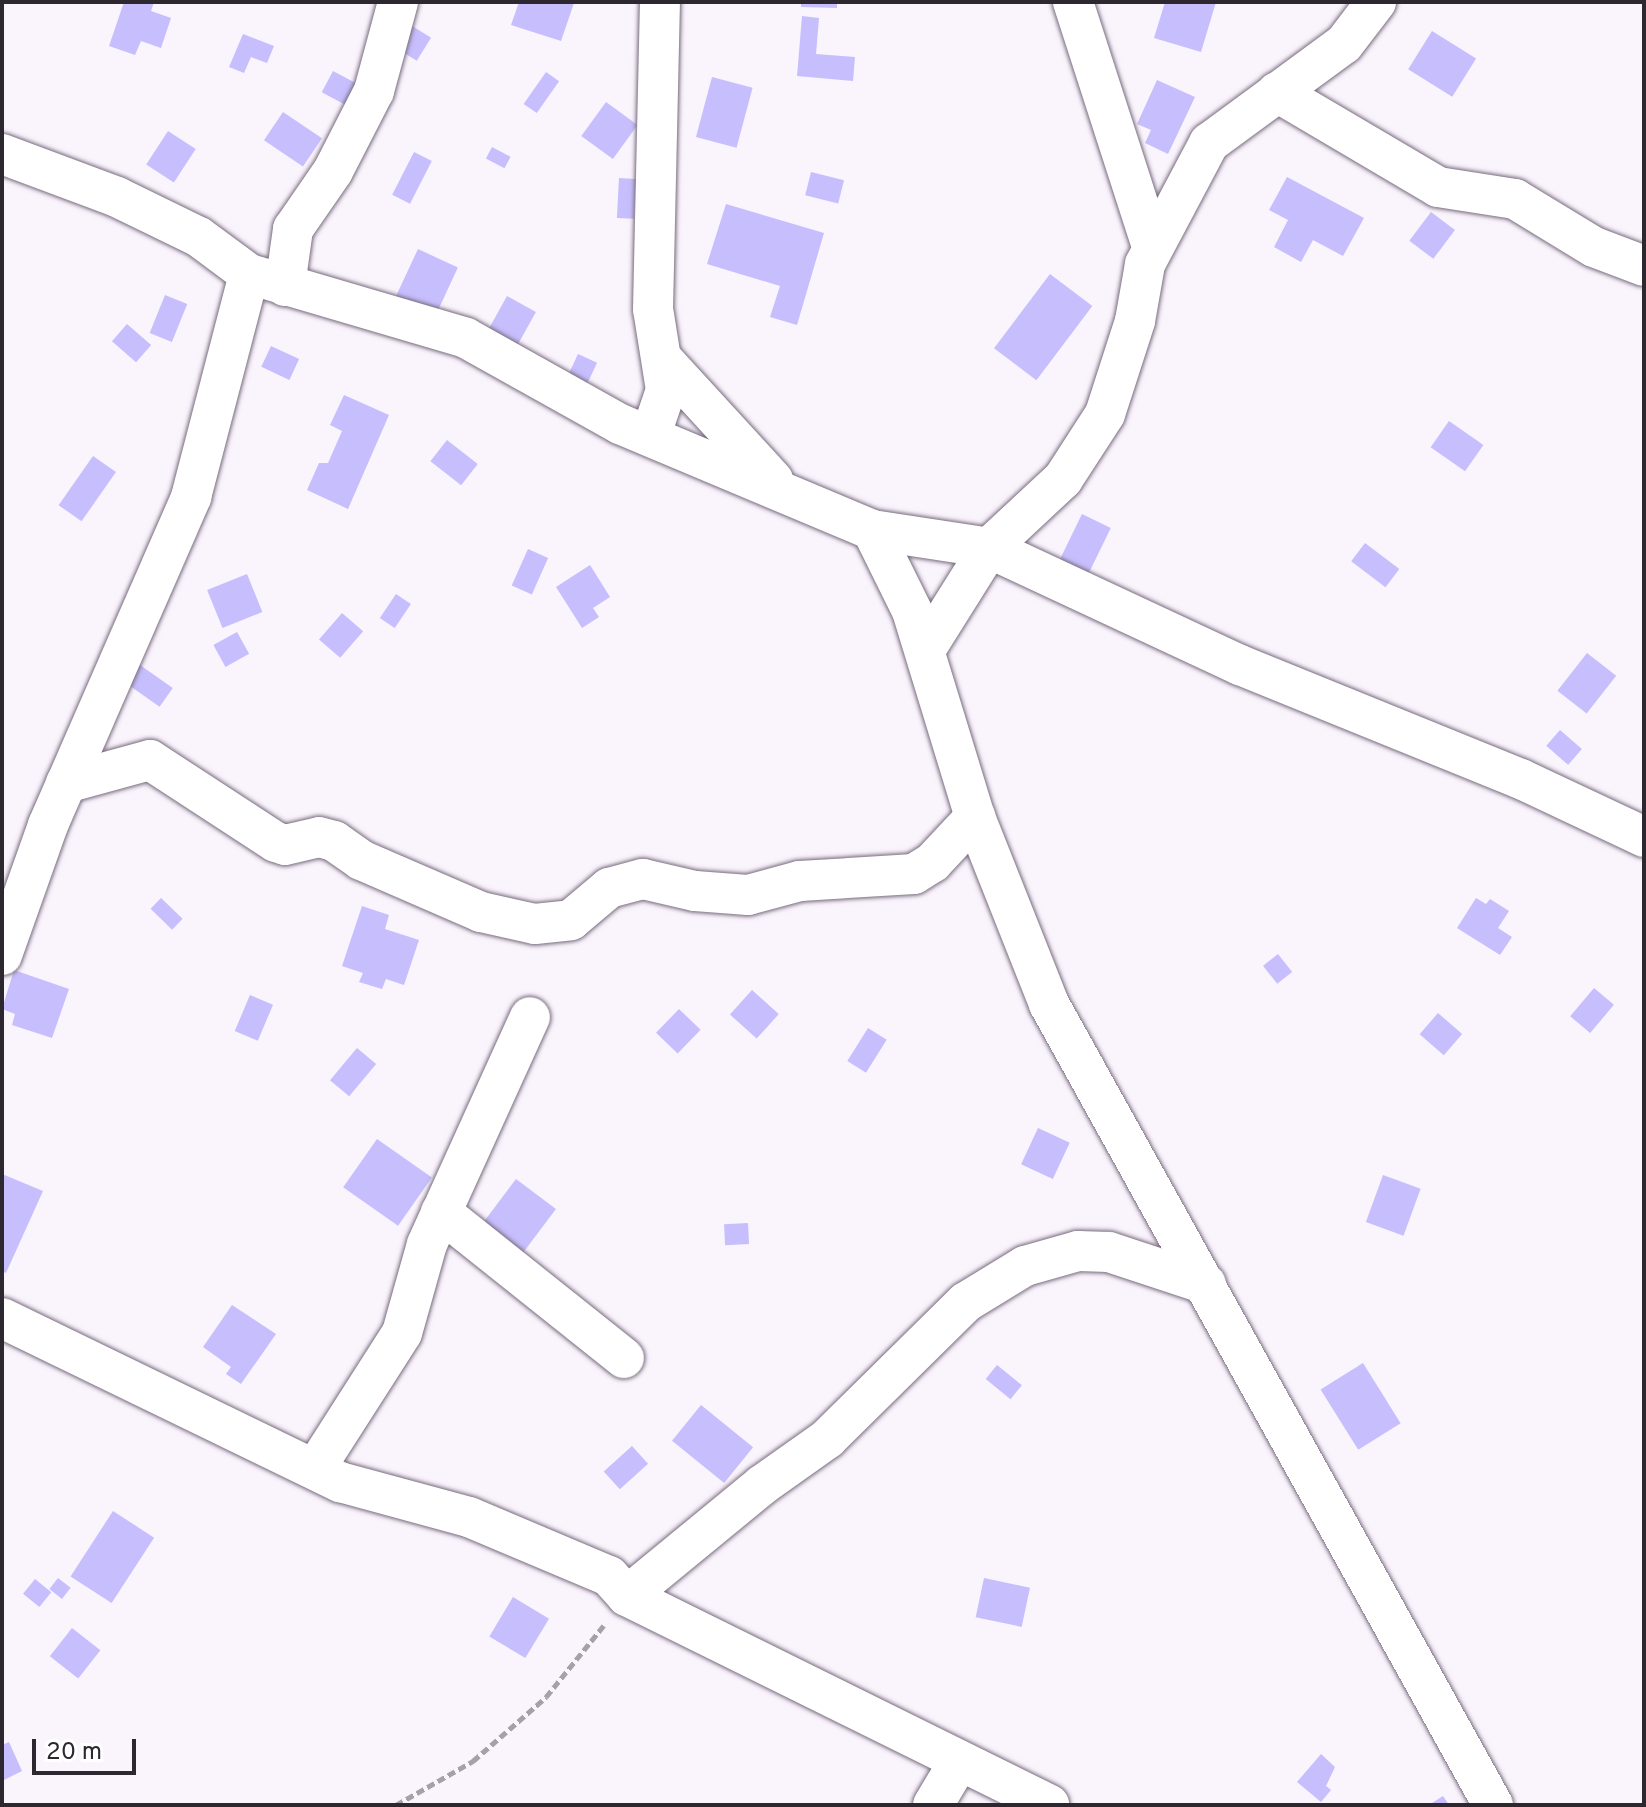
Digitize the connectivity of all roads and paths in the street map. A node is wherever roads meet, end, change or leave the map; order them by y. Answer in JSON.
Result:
{"nodes":[{"id":1,"x":398,"y":2,"type":"edge"},
{"id":2,"x":660,"y":2,"type":"edge"},
{"id":3,"x":1073,"y":2,"type":"edge"},
{"id":4,"x":1376,"y":2,"type":"edge"},
{"id":5,"x":1277,"y":92,"type":"junction"},
{"id":6,"x":2,"y":154,"type":"edge"},
{"id":7,"x":1152,"y":246,"type":"junction"},
{"id":8,"x":1644,"y":266,"type":"edge"},
{"id":9,"x":267,"y":280,"type":"junction"},
{"id":10,"x":665,"y":362,"type":"junction"},
{"id":11,"x":651,"y":434,"type":"junction"},
{"id":12,"x":789,"y":497,"type":"junction"},
{"id":13,"x":872,"y":530,"type":"junction"},
{"id":14,"x":989,"y":548,"type":"junction"},
{"id":15,"x":925,"y":650,"type":"junction"},
{"id":16,"x":66,"y":783,"type":"junction"},
{"id":17,"x":975,"y":817,"type":"junction"},
{"id":18,"x":1644,"y":837,"type":"edge"},
{"id":19,"x":2,"y":955,"type":"edge"},
{"id":20,"x":530,"y":1017,"type":"dead end"},
{"id":21,"x":441,"y":1212,"type":"junction"},
{"id":22,"x":1206,"y":1284,"type":"junction"},
{"id":23,"x":2,"y":1318,"type":"edge"},
{"id":24,"x":624,"y":1358,"type":"dead end"},
{"id":25,"x":315,"y":1469,"type":"junction"},
{"id":26,"x":627,"y":1596,"type":"junction"},
{"id":27,"x":958,"y":1763,"type":"junction"},
{"id":28,"x":396,"y":1805,"type":"edge"},
{"id":29,"x":933,"y":1805,"type":"edge"},
{"id":30,"x":1049,"y":1805,"type":"edge"},
{"id":31,"x":1493,"y":1805,"type":"edge"}],
"edges":[{"from":1,"to":9,"type":"street"},
{"from":2,"to":10,"type":"street"},
{"from":3,"to":7,"type":"street"},
{"from":4,"to":5,"type":"street"},
{"from":5,"to":7,"type":"street"},
{"from":5,"to":8,"type":"street"},
{"from":6,"to":9,"type":"street"},
{"from":7,"to":14,"type":"street"},
{"from":9,"to":11,"type":"street"},
{"from":9,"to":16,"type":"street"},
{"from":10,"to":11,"type":"street"},
{"from":10,"to":12,"type":"street"},
{"from":11,"to":12,"type":"street"},
{"from":12,"to":13,"type":"street"},
{"from":13,"to":14,"type":"street"},
{"from":13,"to":15,"type":"street"},
{"from":14,"to":15,"type":"street"},
{"from":14,"to":18,"type":"street"},
{"from":15,"to":17,"type":"street"},
{"from":16,"to":17,"type":"street"},
{"from":16,"to":19,"type":"street"},
{"from":17,"to":22,"type":"street"},
{"from":20,"to":21,"type":"street"},
{"from":21,"to":24,"type":"street"},
{"from":21,"to":25,"type":"street"},
{"from":22,"to":26,"type":"street"},
{"from":22,"to":31,"type":"street"},
{"from":23,"to":25,"type":"street"},
{"from":25,"to":26,"type":"street"},
{"from":26,"to":27,"type":"street"},
{"from":26,"to":28,"type":"path"},
{"from":27,"to":29,"type":"street"},
{"from":27,"to":30,"type":"street"}]}
